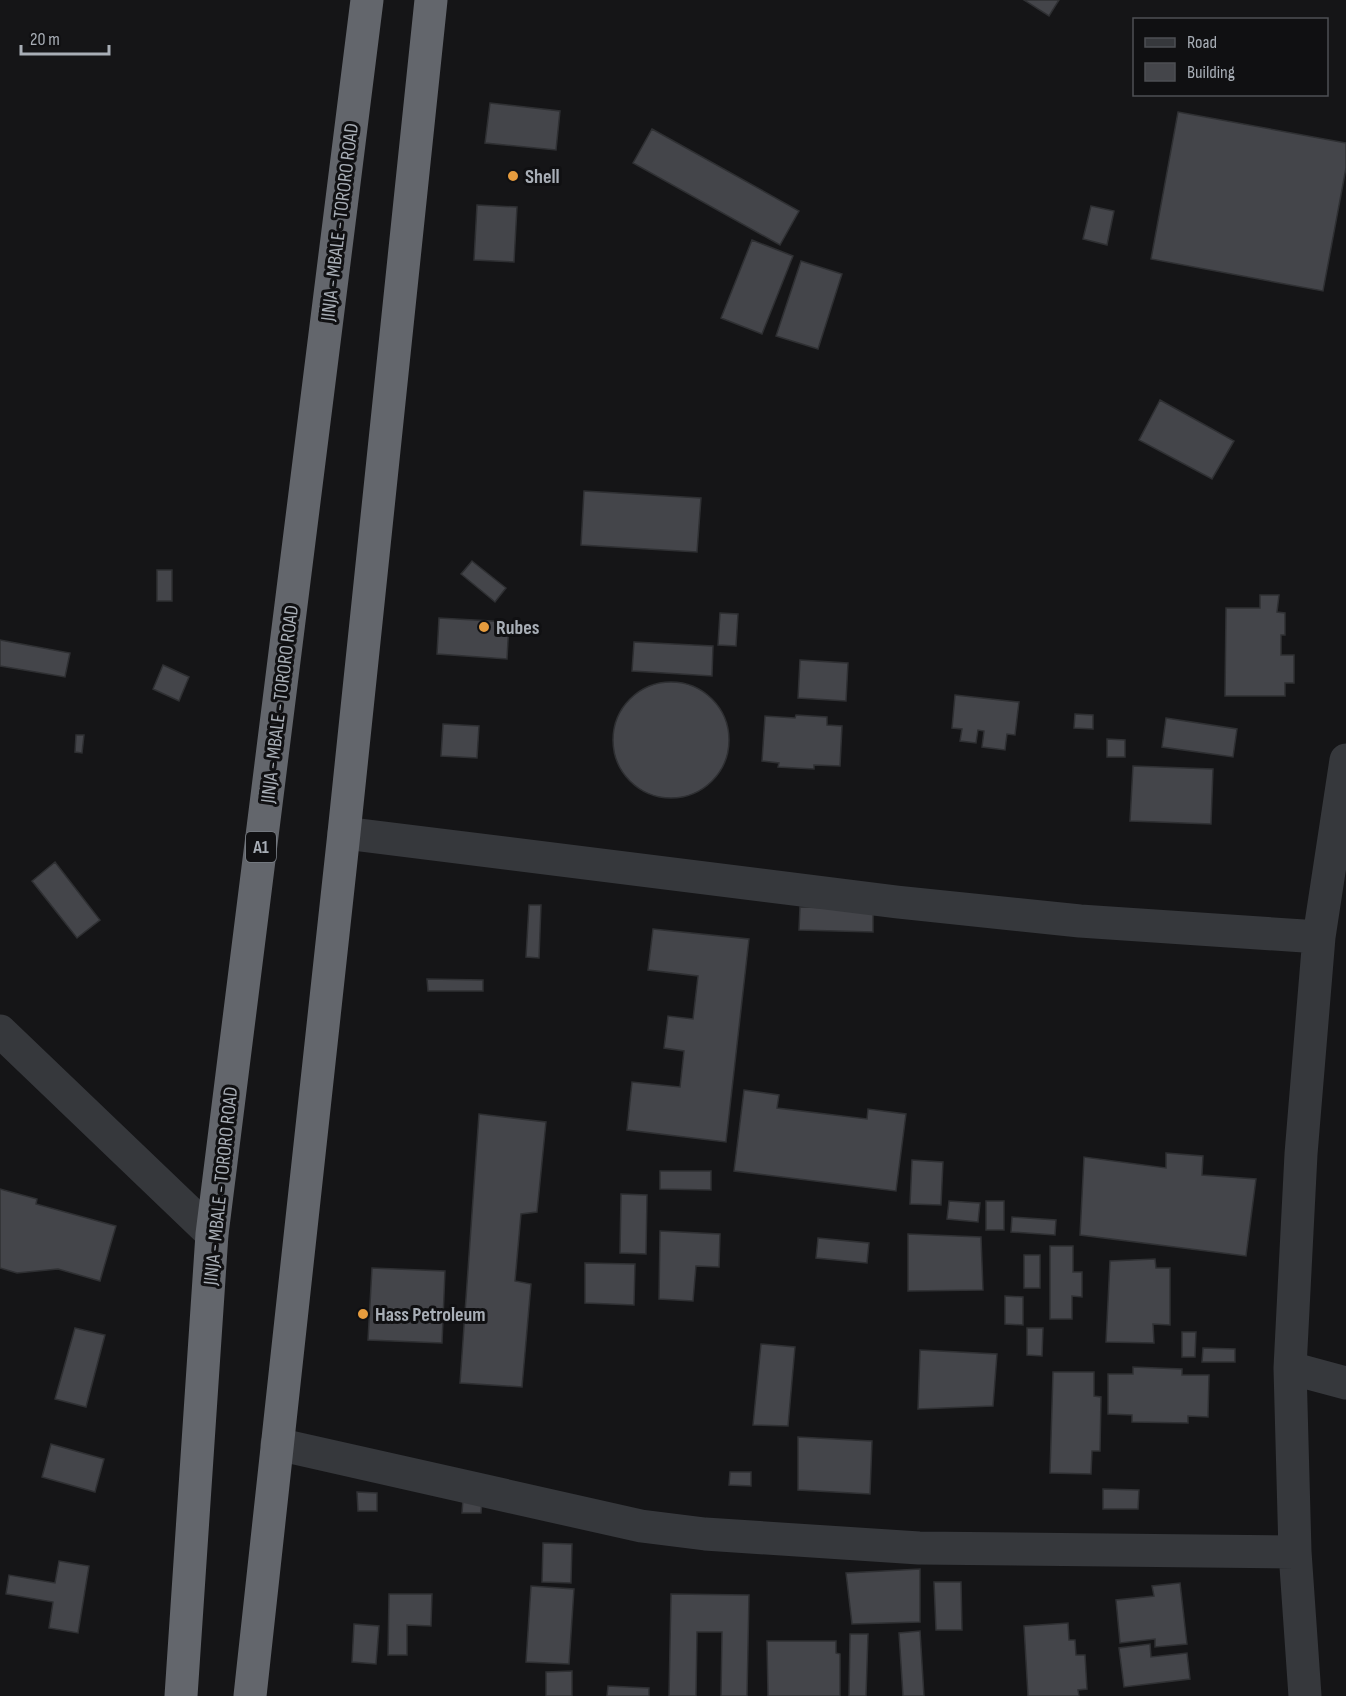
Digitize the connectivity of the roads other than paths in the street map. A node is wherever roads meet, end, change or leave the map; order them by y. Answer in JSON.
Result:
{"nodes":[{"id":1,"x":367,"y":0,"type":"edge"},
{"id":2,"x":431,"y":0,"type":"edge"},
{"id":3,"x":1346,"y":760,"type":"edge"},
{"id":4,"x":344,"y":833,"type":"junction"},
{"id":5,"x":1319,"y":937,"type":"junction"},
{"id":6,"x":6,"y":1042,"type":"edge"},
{"id":7,"x":212,"y":1234,"type":"junction"},
{"id":8,"x":1290,"y":1368,"type":"junction"},
{"id":9,"x":1346,"y":1383,"type":"edge"},
{"id":10,"x":277,"y":1444,"type":"junction"},
{"id":11,"x":1295,"y":1552,"type":"junction"},
{"id":12,"x":181,"y":1696,"type":"edge"},
{"id":13,"x":250,"y":1696,"type":"edge"},
{"id":14,"x":1305,"y":1696,"type":"edge"}],
"edges":[{"from":1,"to":7,"type":"highway","name":"JINJA - MBALE - TORORO ROAD","number":"A1"},
{"from":2,"to":4,"type":"highway"},
{"from":3,"to":5,"type":"street"},
{"from":4,"to":5,"type":"street"},
{"from":4,"to":10,"type":"highway"},
{"from":5,"to":8,"type":"street"},
{"from":6,"to":7,"type":"street"},
{"from":7,"to":12,"type":"highway","name":"JINJA - MBALE - TORORO ROAD","number":"A1"},
{"from":8,"to":9,"type":"street"},
{"from":8,"to":11,"type":"street"},
{"from":10,"to":11,"type":"street"},
{"from":10,"to":13,"type":"highway"},
{"from":11,"to":14,"type":"street"}]}
